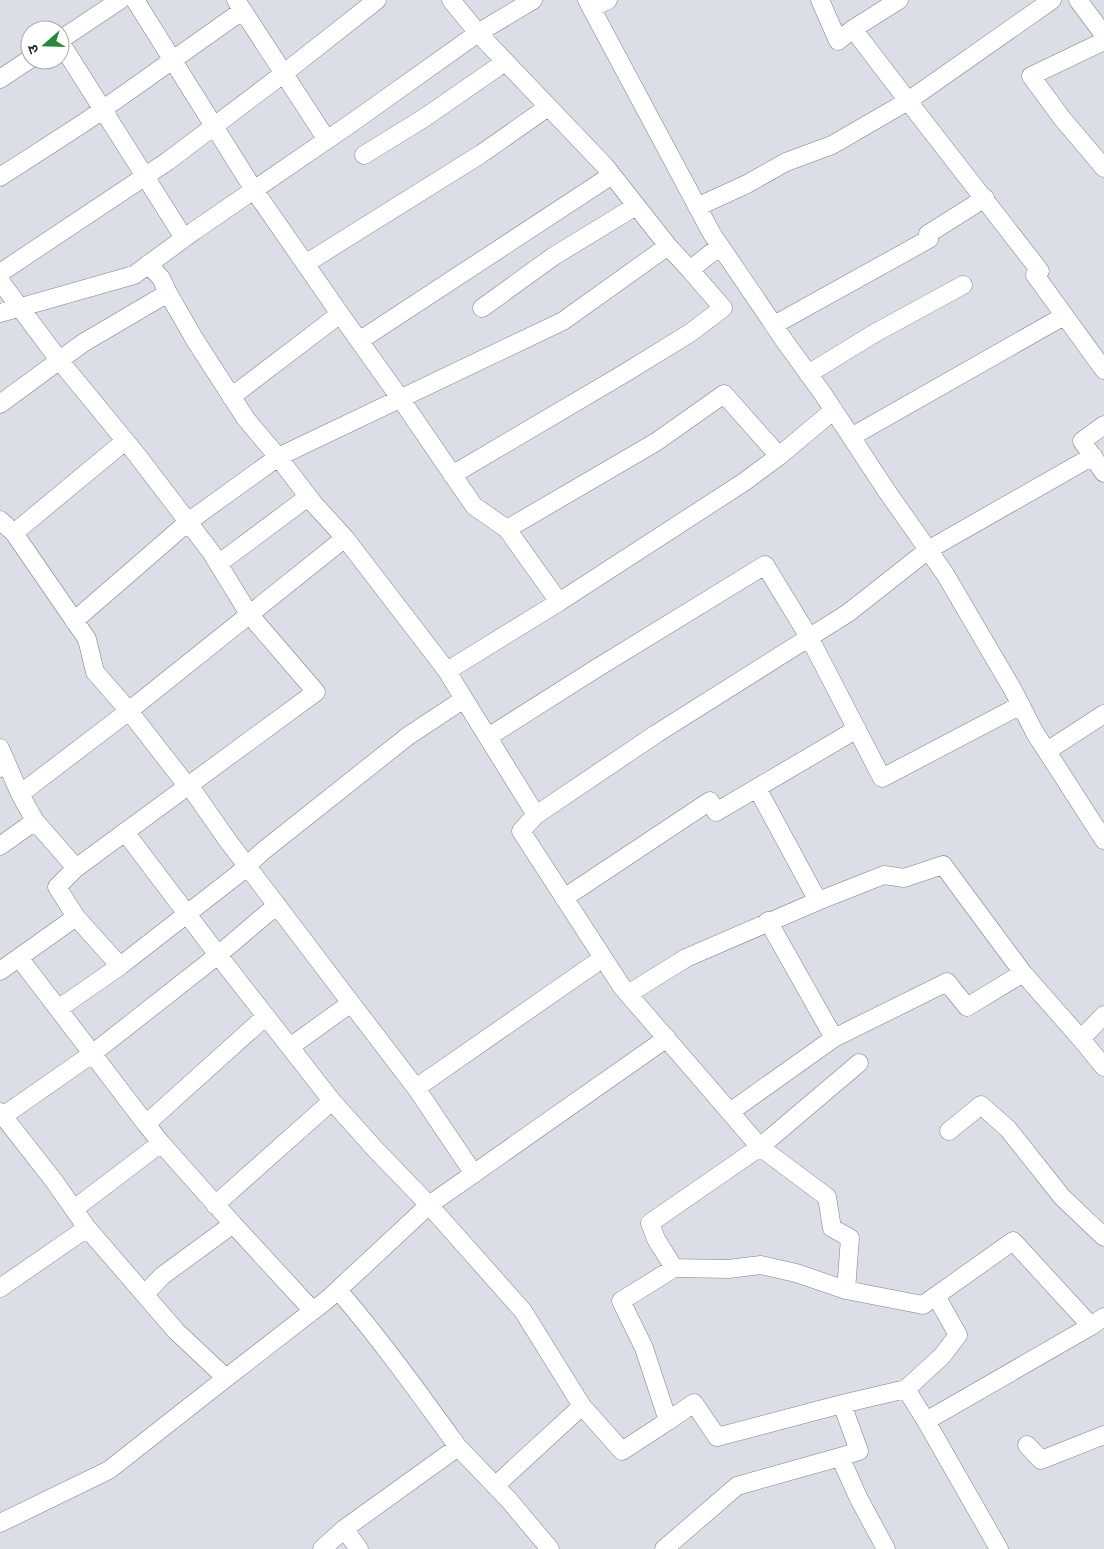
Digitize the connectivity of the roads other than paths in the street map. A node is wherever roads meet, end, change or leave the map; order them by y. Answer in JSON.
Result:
{"nodes":[{"id":1,"x":120,"y":0,"type":"edge"},
{"id":2,"x":135,"y":0,"type":"edge"},
{"id":3,"x":377,"y":0,"type":"edge"},
{"id":4,"x":451,"y":0,"type":"edge"},
{"id":5,"x":533,"y":0,"type":"edge"},
{"id":6,"x":608,"y":0,"type":"edge"},
{"id":7,"x":820,"y":0,"type":"edge"},
{"id":8,"x":899,"y":0,"type":"edge"},
{"id":9,"x":1052,"y":0,"type":"edge"},
{"id":10,"x":1078,"y":0,"type":"edge"},
{"id":11,"x":589,"y":4,"type":"edge"},
{"id":12,"x":239,"y":5,"type":"edge"},
{"id":13,"x":852,"y":29,"type":"junction"},
{"id":14,"x":478,"y":33,"type":"junction"},
{"id":15,"x":70,"y":34,"type":"edge"},
{"id":16,"x":1104,"y":35,"type":"edge"},
{"id":17,"x":1104,"y":41,"type":"edge"},
{"id":18,"x":70,"y":57,"type":"edge"},
{"id":19,"x":172,"y":60,"type":"junction"},
{"id":20,"x":505,"y":62,"type":"junction"},
{"id":21,"x":20,"y":66,"type":"edge"},
{"id":22,"x":283,"y":74,"type":"junction"},
{"id":23,"x":0,"y":79,"type":"edge"},
{"id":24,"x":908,"y":101,"type":"junction"},
{"id":25,"x":548,"y":107,"type":"junction"},
{"id":26,"x":103,"y":109,"type":"junction"},
{"id":27,"x":214,"y":126,"type":"junction"},
{"id":28,"x":327,"y":140,"type":"junction"},
{"id":29,"x":364,"y":155,"type":"dead end"},
{"id":30,"x":1104,"y":168,"type":"edge"},
{"id":31,"x":612,"y":174,"type":"junction"},
{"id":32,"x":145,"y":176,"type":"junction"},
{"id":33,"x":0,"y":177,"type":"edge"},
{"id":34,"x":254,"y":190,"type":"junction"},
{"id":35,"x":985,"y":198,"type":"junction"},
{"id":36,"x":636,"y":206,"type":"junction"},
{"id":37,"x":698,"y":207,"type":"junction"},
{"id":38,"x":184,"y":238,"type":"junction"},
{"id":39,"x":668,"y":246,"type":"junction"},
{"id":40,"x":720,"y":246,"type":"junction"},
{"id":41,"x":148,"y":264,"type":"junction"},
{"id":42,"x":305,"y":264,"type":"junction"},
{"id":43,"x":690,"y":270,"type":"junction"},
{"id":44,"x":0,"y":273,"type":"edge"},
{"id":45,"x":0,"y":282,"type":"edge"},
{"id":46,"x":963,"y":285,"type":"dead end"},
{"id":47,"x":168,"y":293,"type":"junction"},
{"id":48,"x":19,"y":307,"type":"junction"},
{"id":49,"x":482,"y":308,"type":"dead end"},
{"id":50,"x":0,"y":313,"type":"edge"},
{"id":51,"x":340,"y":314,"type":"junction"},
{"id":52,"x":1064,"y":316,"type":"junction"},
{"id":53,"x":774,"y":325,"type":"junction"},
{"id":54,"x":359,"y":341,"type":"junction"},
{"id":55,"x":59,"y":360,"type":"junction"},
{"id":56,"x":1104,"y":370,"type":"edge"},
{"id":57,"x":808,"y":374,"type":"junction"},
{"id":58,"x":231,"y":397,"type":"junction"},
{"id":59,"x":400,"y":398,"type":"junction"},
{"id":60,"x":0,"y":404,"type":"edge"},
{"id":61,"x":834,"y":410,"type":"junction"},
{"id":62,"x":1104,"y":425,"type":"edge"},
{"id":63,"x":851,"y":436,"type":"junction"},
{"id":64,"x":125,"y":441,"type":"junction"},
{"id":65,"x":779,"y":456,"type":"junction"},
{"id":66,"x":1093,"y":456,"type":"junction"},
{"id":67,"x":278,"y":457,"type":"junction"},
{"id":68,"x":1104,"y":473,"type":"edge"},
{"id":69,"x":452,"y":474,"type":"junction"},
{"id":70,"x":308,"y":497,"type":"junction"},
{"id":71,"x":0,"y":520,"type":"edge"},
{"id":72,"x":188,"y":522,"type":"junction"},
{"id":73,"x":508,"y":529,"type":"junction"},
{"id":74,"x":14,"y":533,"type":"junction"},
{"id":75,"x":345,"y":538,"type":"junction"},
{"id":76,"x":928,"y":550,"type":"junction"},
{"id":77,"x":218,"y":564,"type":"junction"},
{"id":78,"x":560,"y":602,"type":"junction"},
{"id":79,"x":249,"y":614,"type":"junction"},
{"id":80,"x":74,"y":621,"type":"junction"},
{"id":81,"x":809,"y":637,"type":"junction"},
{"id":82,"x":446,"y":671,"type":"junction"},
{"id":83,"x":464,"y":699,"type":"junction"},
{"id":84,"x":1021,"y":705,"type":"junction"},
{"id":85,"x":129,"y":711,"type":"junction"},
{"id":86,"x":1104,"y":714,"type":"edge"},
{"id":87,"x":857,"y":729,"type":"junction"},
{"id":88,"x":488,"y":738,"type":"junction"},
{"id":89,"x":0,"y":748,"type":"edge"},
{"id":90,"x":1047,"y":752,"type":"junction"},
{"id":91,"x":4,"y":766,"type":"edge"},
{"id":92,"x":189,"y":786,"type":"junction"},
{"id":93,"x":757,"y":788,"type":"junction"},
{"id":94,"x":20,"y":794,"type":"junction"},
{"id":95,"x":536,"y":815,"type":"junction"},
{"id":96,"x":34,"y":821,"type":"junction"},
{"id":97,"x":125,"y":832,"type":"junction"},
{"id":98,"x":1104,"y":840,"type":"edge"},
{"id":99,"x":0,"y":846,"type":"edge"},
{"id":100,"x":247,"y":865,"type":"junction"},
{"id":101,"x":76,"y":868,"type":"junction"},
{"id":102,"x":564,"y":898,"type":"junction"},
{"id":103,"x":818,"y":901,"type":"junction"},
{"id":104,"x":277,"y":904,"type":"junction"},
{"id":105,"x":187,"y":914,"type":"junction"},
{"id":106,"x":76,"y":917,"type":"junction"},
{"id":107,"x":768,"y":921,"type":"junction"},
{"id":108,"x":218,"y":955,"type":"junction"},
{"id":109,"x":603,"y":958,"type":"junction"},
{"id":110,"x":20,"y":959,"type":"junction"},
{"id":111,"x":120,"y":966,"type":"junction"},
{"id":112,"x":0,"y":971,"type":"edge"},
{"id":113,"x":1023,"y":973,"type":"junction"},
{"id":114,"x":628,"y":994,"type":"junction"},
{"id":115,"x":351,"y":1003,"type":"junction"},
{"id":116,"x":58,"y":1009,"type":"junction"},
{"id":117,"x":1104,"y":1015,"type":"edge"},
{"id":118,"x":266,"y":1016,"type":"junction"},
{"id":119,"x":667,"y":1038,"type":"junction"},
{"id":120,"x":834,"y":1038,"type":"junction"},
{"id":121,"x":1081,"y":1039,"type":"junction"},
{"id":122,"x":290,"y":1046,"type":"junction"},
{"id":123,"x":92,"y":1054,"type":"junction"},
{"id":124,"x":859,"y":1063,"type":"dead end"},
{"id":125,"x":1104,"y":1067,"type":"edge"},
{"id":126,"x":416,"y":1088,"type":"junction"},
{"id":127,"x":332,"y":1101,"type":"junction"},
{"id":128,"x":730,"y":1112,"type":"junction"},
{"id":129,"x":2,"y":1114,"type":"edge"},
{"id":130,"x":146,"y":1124,"type":"junction"},
{"id":131,"x":948,"y":1131,"type":"dead end"},
{"id":132,"x":161,"y":1143,"type":"junction"},
{"id":133,"x":760,"y":1147,"type":"junction"},
{"id":134,"x":474,"y":1174,"type":"junction"},
{"id":135,"x":215,"y":1205,"type":"junction"},
{"id":136,"x":429,"y":1205,"type":"junction"},
{"id":137,"x":74,"y":1209,"type":"junction"},
{"id":138,"x":233,"y":1224,"type":"junction"},
{"id":139,"x":87,"y":1228,"type":"junction"},
{"id":140,"x":1104,"y":1237,"type":"edge"},
{"id":141,"x":674,"y":1268,"type":"junction"},
{"id":142,"x":0,"y":1288,"type":"edge"},
{"id":143,"x":338,"y":1290,"type":"junction"},
{"id":144,"x":846,"y":1290,"type":"junction"},
{"id":145,"x":145,"y":1294,"type":"junction"},
{"id":146,"x":936,"y":1296,"type":"junction"},
{"id":147,"x":313,"y":1311,"type":"junction"},
{"id":148,"x":1098,"y":1321,"type":"edge"},
{"id":149,"x":226,"y":1378,"type":"junction"},
{"id":150,"x":906,"y":1390,"type":"junction"},
{"id":151,"x":842,"y":1404,"type":"junction"},
{"id":152,"x":582,"y":1406,"type":"junction"},
{"id":153,"x":668,"y":1421,"type":"junction"},
{"id":154,"x":926,"y":1421,"type":"junction"},
{"id":155,"x":1104,"y":1435,"type":"edge"},
{"id":156,"x":1027,"y":1445,"type":"dead end"},
{"id":157,"x":458,"y":1447,"type":"junction"},
{"id":158,"x":840,"y":1457,"type":"junction"},
{"id":159,"x":495,"y":1486,"type":"junction"},
{"id":160,"x":0,"y":1523,"type":"edge"},
{"id":161,"x":344,"y":1529,"type":"junction"},
{"id":162,"x":322,"y":1549,"type":"edge"},
{"id":163,"x":359,"y":1549,"type":"edge"},
{"id":164,"x":550,"y":1549,"type":"edge"},
{"id":165,"x":664,"y":1549,"type":"edge"},
{"id":166,"x":886,"y":1549,"type":"edge"},
{"id":167,"x":999,"y":1549,"type":"edge"}],
"edges":[{"from":1,"to":15,"type":"street"},
{"from":2,"to":19,"type":"street"},
{"from":3,"to":22,"type":"street"},
{"from":4,"to":14,"type":"street"},
{"from":5,"to":14,"type":"street"},
{"from":6,"to":11,"type":"street"},
{"from":7,"to":13,"type":"street"},
{"from":8,"to":13,"type":"street"},
{"from":9,"to":24,"type":"street"},
{"from":10,"to":16,"type":"street"},
{"from":11,"to":37,"type":"street"},
{"from":12,"to":19,"type":"street"},
{"from":12,"to":22,"type":"street"},
{"from":13,"to":24,"type":"street"},
{"from":14,"to":20,"type":"street"},
{"from":14,"to":28,"type":"street"},
{"from":17,"to":30,"type":"street"},
{"from":18,"to":26,"type":"street"},
{"from":19,"to":26,"type":"street"},
{"from":19,"to":27,"type":"street"},
{"from":20,"to":25,"type":"street"},
{"from":20,"to":29,"type":"street"},
{"from":21,"to":23,"type":"street"},
{"from":22,"to":27,"type":"street"},
{"from":22,"to":28,"type":"street"},
{"from":24,"to":35,"type":"street"},
{"from":24,"to":37,"type":"street"},
{"from":25,"to":31,"type":"street"},
{"from":25,"to":42,"type":"street"},
{"from":26,"to":32,"type":"street"},
{"from":26,"to":33,"type":"street"},
{"from":27,"to":32,"type":"street"},
{"from":27,"to":34,"type":"street"},
{"from":28,"to":34,"type":"street"},
{"from":31,"to":36,"type":"street"},
{"from":31,"to":54,"type":"street"},
{"from":32,"to":38,"type":"street"},
{"from":32,"to":44,"type":"street"},
{"from":34,"to":38,"type":"street"},
{"from":34,"to":42,"type":"street"},
{"from":35,"to":52,"type":"street"},
{"from":35,"to":53,"type":"street"},
{"from":36,"to":39,"type":"street"},
{"from":36,"to":49,"type":"street"},
{"from":37,"to":40,"type":"street"},
{"from":38,"to":41,"type":"street"},
{"from":39,"to":43,"type":"street"},
{"from":39,"to":59,"type":"street"},
{"from":40,"to":43,"type":"street"},
{"from":40,"to":53,"type":"street"},
{"from":41,"to":47,"type":"street"},
{"from":41,"to":48,"type":"street"},
{"from":42,"to":51,"type":"street"},
{"from":43,"to":69,"type":"street"},
{"from":45,"to":48,"type":"street"},
{"from":46,"to":57,"type":"street"},
{"from":47,"to":55,"type":"street"},
{"from":47,"to":58,"type":"street"},
{"from":48,"to":50,"type":"street"},
{"from":48,"to":55,"type":"street"},
{"from":51,"to":54,"type":"street"},
{"from":51,"to":58,"type":"street"},
{"from":52,"to":56,"type":"street"},
{"from":52,"to":63,"type":"street"},
{"from":53,"to":57,"type":"street"},
{"from":54,"to":59,"type":"street"},
{"from":55,"to":60,"type":"street"},
{"from":55,"to":64,"type":"street"},
{"from":57,"to":61,"type":"street"},
{"from":58,"to":67,"type":"street"},
{"from":59,"to":67,"type":"street"},
{"from":59,"to":69,"type":"street"},
{"from":61,"to":63,"type":"street"},
{"from":61,"to":65,"type":"street"},
{"from":62,"to":66,"type":"street"},
{"from":63,"to":76,"type":"street"},
{"from":64,"to":72,"type":"street"},
{"from":64,"to":74,"type":"street"},
{"from":65,"to":73,"type":"street"},
{"from":65,"to":78,"type":"street"},
{"from":66,"to":68,"type":"street"},
{"from":66,"to":76,"type":"street"},
{"from":67,"to":70,"type":"street"},
{"from":67,"to":72,"type":"street"},
{"from":69,"to":73,"type":"street"},
{"from":70,"to":75,"type":"street"},
{"from":70,"to":77,"type":"street"},
{"from":71,"to":74,"type":"street"},
{"from":72,"to":77,"type":"street"},
{"from":72,"to":80,"type":"street"},
{"from":73,"to":78,"type":"street"},
{"from":74,"to":80,"type":"street"},
{"from":75,"to":79,"type":"street"},
{"from":75,"to":82,"type":"street"},
{"from":76,"to":81,"type":"street"},
{"from":76,"to":84,"type":"street"},
{"from":77,"to":79,"type":"street"},
{"from":78,"to":82,"type":"street"},
{"from":79,"to":85,"type":"street"},
{"from":79,"to":92,"type":"street"},
{"from":80,"to":85,"type":"street"},
{"from":81,"to":87,"type":"street"},
{"from":81,"to":88,"type":"street"},
{"from":81,"to":95,"type":"street"},
{"from":82,"to":83,"type":"street"},
{"from":83,"to":88,"type":"street"},
{"from":83,"to":100,"type":"street"},
{"from":84,"to":87,"type":"street"},
{"from":84,"to":90,"type":"street"},
{"from":85,"to":92,"type":"street"},
{"from":85,"to":94,"type":"street"},
{"from":86,"to":90,"type":"street"},
{"from":87,"to":93,"type":"street"},
{"from":88,"to":95,"type":"street"},
{"from":89,"to":91,"type":"street"},
{"from":90,"to":98,"type":"street"},
{"from":91,"to":94,"type":"street"},
{"from":92,"to":97,"type":"street"},
{"from":92,"to":100,"type":"street"},
{"from":93,"to":102,"type":"street"},
{"from":93,"to":103,"type":"street"},
{"from":94,"to":96,"type":"street"},
{"from":95,"to":102,"type":"street"},
{"from":96,"to":99,"type":"street"},
{"from":96,"to":101,"type":"street"},
{"from":97,"to":101,"type":"street"},
{"from":97,"to":105,"type":"street"},
{"from":100,"to":104,"type":"street"},
{"from":100,"to":105,"type":"street"},
{"from":101,"to":106,"type":"street"},
{"from":102,"to":109,"type":"street"},
{"from":103,"to":107,"type":"street"},
{"from":103,"to":113,"type":"street"},
{"from":104,"to":108,"type":"street"},
{"from":104,"to":115,"type":"street"},
{"from":105,"to":108,"type":"street"},
{"from":105,"to":111,"type":"street"},
{"from":106,"to":110,"type":"street"},
{"from":106,"to":111,"type":"street"},
{"from":107,"to":114,"type":"street"},
{"from":107,"to":120,"type":"street"},
{"from":108,"to":118,"type":"street"},
{"from":108,"to":123,"type":"street"},
{"from":109,"to":114,"type":"street"},
{"from":109,"to":126,"type":"street"},
{"from":110,"to":112,"type":"street"},
{"from":110,"to":116,"type":"street"},
{"from":111,"to":116,"type":"street"},
{"from":113,"to":120,"type":"street"},
{"from":113,"to":121,"type":"street"},
{"from":114,"to":119,"type":"street"},
{"from":115,"to":122,"type":"street"},
{"from":115,"to":126,"type":"street"},
{"from":116,"to":123,"type":"street"},
{"from":117,"to":121,"type":"street"},
{"from":118,"to":122,"type":"street"},
{"from":118,"to":130,"type":"street"},
{"from":119,"to":128,"type":"street"},
{"from":119,"to":134,"type":"street"},
{"from":120,"to":128,"type":"street"},
{"from":121,"to":125,"type":"street"},
{"from":122,"to":127,"type":"street"},
{"from":123,"to":129,"type":"street"},
{"from":123,"to":130,"type":"street"},
{"from":124,"to":133,"type":"street"},
{"from":126,"to":134,"type":"street"},
{"from":127,"to":135,"type":"street"},
{"from":127,"to":136,"type":"street"},
{"from":128,"to":133,"type":"street"},
{"from":129,"to":137,"type":"street"},
{"from":130,"to":132,"type":"street"},
{"from":131,"to":140,"type":"street"},
{"from":132,"to":135,"type":"street"},
{"from":132,"to":137,"type":"street"},
{"from":133,"to":141,"type":"street"},
{"from":133,"to":144,"type":"street"},
{"from":134,"to":136,"type":"street"},
{"from":135,"to":138,"type":"street"},
{"from":136,"to":143,"type":"street"},
{"from":136,"to":152,"type":"street"},
{"from":137,"to":139,"type":"street"},
{"from":138,"to":145,"type":"street"},
{"from":138,"to":147,"type":"street"},
{"from":139,"to":142,"type":"street"},
{"from":139,"to":145,"type":"street"},
{"from":141,"to":144,"type":"street"},
{"from":141,"to":153,"type":"street"},
{"from":143,"to":147,"type":"street"},
{"from":143,"to":157,"type":"street"},
{"from":144,"to":146,"type":"street"},
{"from":145,"to":149,"type":"street"},
{"from":146,"to":148,"type":"street"},
{"from":146,"to":150,"type":"street"},
{"from":147,"to":149,"type":"street"},
{"from":148,"to":154,"type":"street"},
{"from":149,"to":160,"type":"street"},
{"from":150,"to":151,"type":"street"},
{"from":150,"to":154,"type":"street"},
{"from":151,"to":153,"type":"street"},
{"from":151,"to":158,"type":"street"},
{"from":152,"to":153,"type":"street"},
{"from":152,"to":159,"type":"street"},
{"from":154,"to":167,"type":"street"},
{"from":155,"to":156,"type":"street"},
{"from":157,"to":159,"type":"street"},
{"from":157,"to":161,"type":"street"},
{"from":158,"to":165,"type":"street"},
{"from":158,"to":166,"type":"street"},
{"from":159,"to":164,"type":"street"},
{"from":161,"to":162,"type":"street"},
{"from":161,"to":163,"type":"street"}]}
